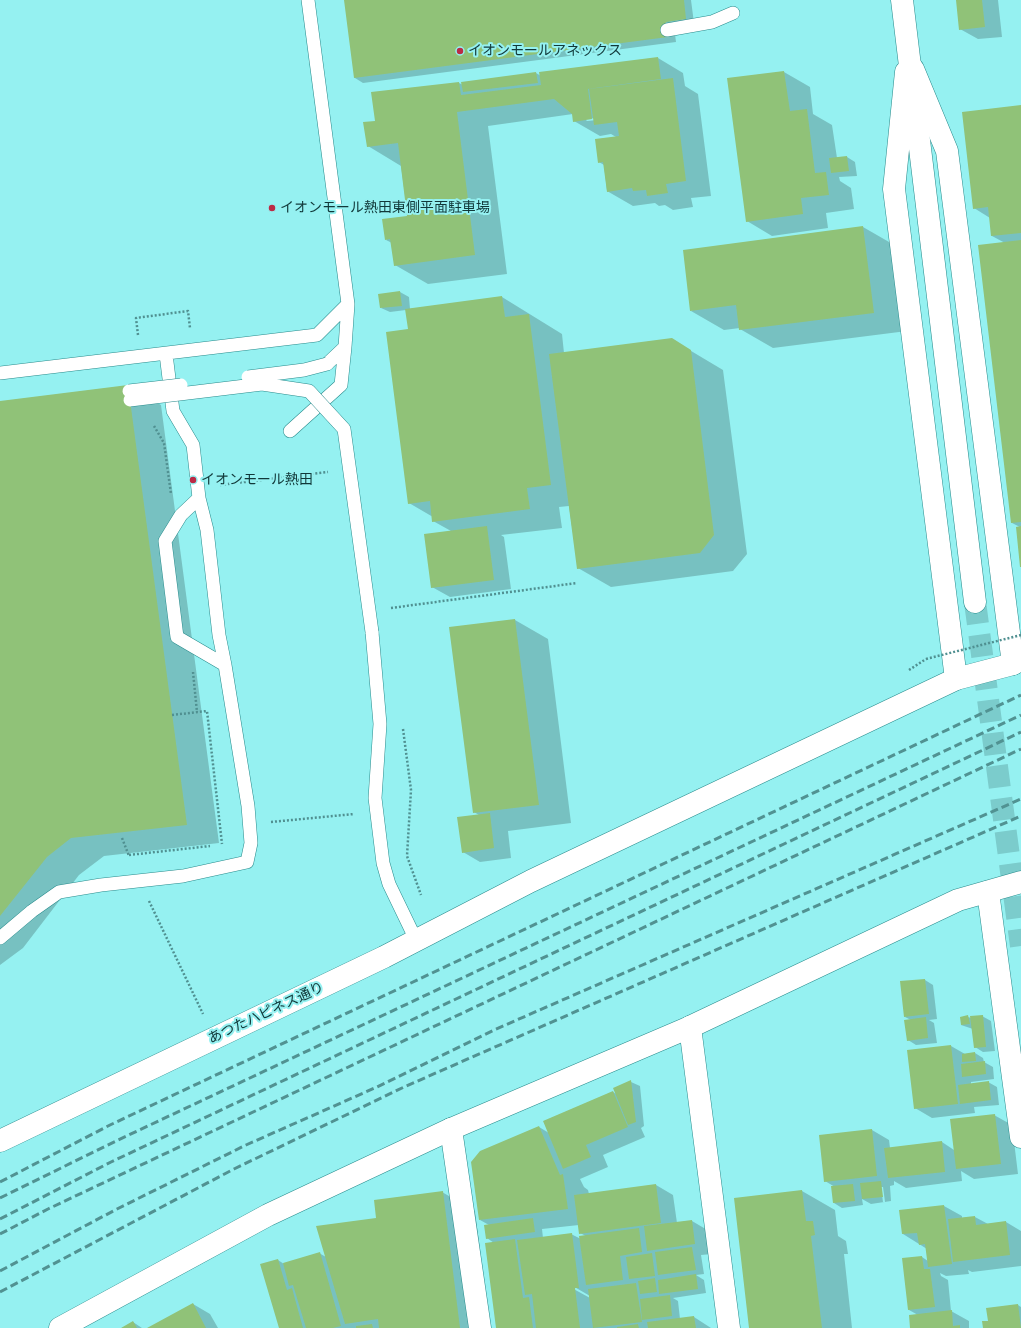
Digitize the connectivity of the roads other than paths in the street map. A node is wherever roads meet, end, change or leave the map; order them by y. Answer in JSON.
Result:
{"nodes":[{"id":1,"x":308,"y":0,"type":"edge"},
{"id":2,"x":902,"y":0,"type":"edge"},
{"id":3,"x":733,"y":13,"type":"dead end"},
{"id":4,"x":667,"y":30,"type":"dead end"},
{"id":5,"x":908,"y":57,"type":"junction"},
{"id":6,"x":348,"y":304,"type":"junction"},
{"id":7,"x":345,"y":347,"type":"junction"},
{"id":8,"x":166,"y":354,"type":"junction"},
{"id":9,"x":0,"y":373,"type":"edge"},
{"id":10,"x":290,"y":431,"type":"dead end"},
{"id":11,"x":199,"y":498,"type":"junction"},
{"id":12,"x":975,"y":602,"type":"tunnel mouth"},
{"id":13,"x":1017,"y":662,"type":"edge"},
{"id":14,"x":225,"y":665,"type":"junction"},
{"id":15,"x":956,"y":679,"type":"junction"},
{"id":16,"x":1021,"y":882,"type":"edge"},
{"id":17,"x":988,"y":892,"type":"junction"},
{"id":18,"x":0,"y":938,"type":"edge"},
{"id":19,"x":416,"y":940,"type":"junction"},
{"id":20,"x":690,"y":1027,"type":"junction"},
{"id":21,"x":451,"y":1129,"type":"junction"},
{"id":22,"x":1021,"y":1137,"type":"edge"},
{"id":23,"x":0,"y":1141,"type":"edge"},
{"id":24,"x":60,"y":1328,"type":"edge"},
{"id":25,"x":480,"y":1328,"type":"edge"},
{"id":26,"x":729,"y":1328,"type":"edge"}],
"edges":[{"from":1,"to":6,"type":"lane"},
{"from":2,"to":5,"type":"street"},
{"from":3,"to":4,"type":"lane"},
{"from":5,"to":12,"type":"street"},
{"from":5,"to":13,"type":"street"},
{"from":5,"to":15,"type":"street"},
{"from":6,"to":7,"type":"lane"},
{"from":6,"to":8,"type":"lane"},
{"from":7,"to":10,"type":"lane"},
{"from":7,"to":19,"type":"lane","bridge":true},
{"from":8,"to":9,"type":"lane"},
{"from":8,"to":11,"type":"lane"},
{"from":11,"to":14,"type":"lane"},
{"from":11,"to":14,"type":"lane"},
{"from":13,"to":15,"type":"street","name":"あつたハピネス通り"},
{"from":14,"to":18,"type":"lane"},
{"from":15,"to":19,"type":"street","name":"あつたハピネス通り"},
{"from":16,"to":17,"type":"street"},
{"from":17,"to":20,"type":"street"},
{"from":17,"to":22,"type":"street"},
{"from":19,"to":23,"type":"street","name":"あつたハピネス通り"},
{"from":20,"to":21,"type":"street"},
{"from":20,"to":26,"type":"street"},
{"from":21,"to":24,"type":"street"},
{"from":21,"to":25,"type":"street"}]}
